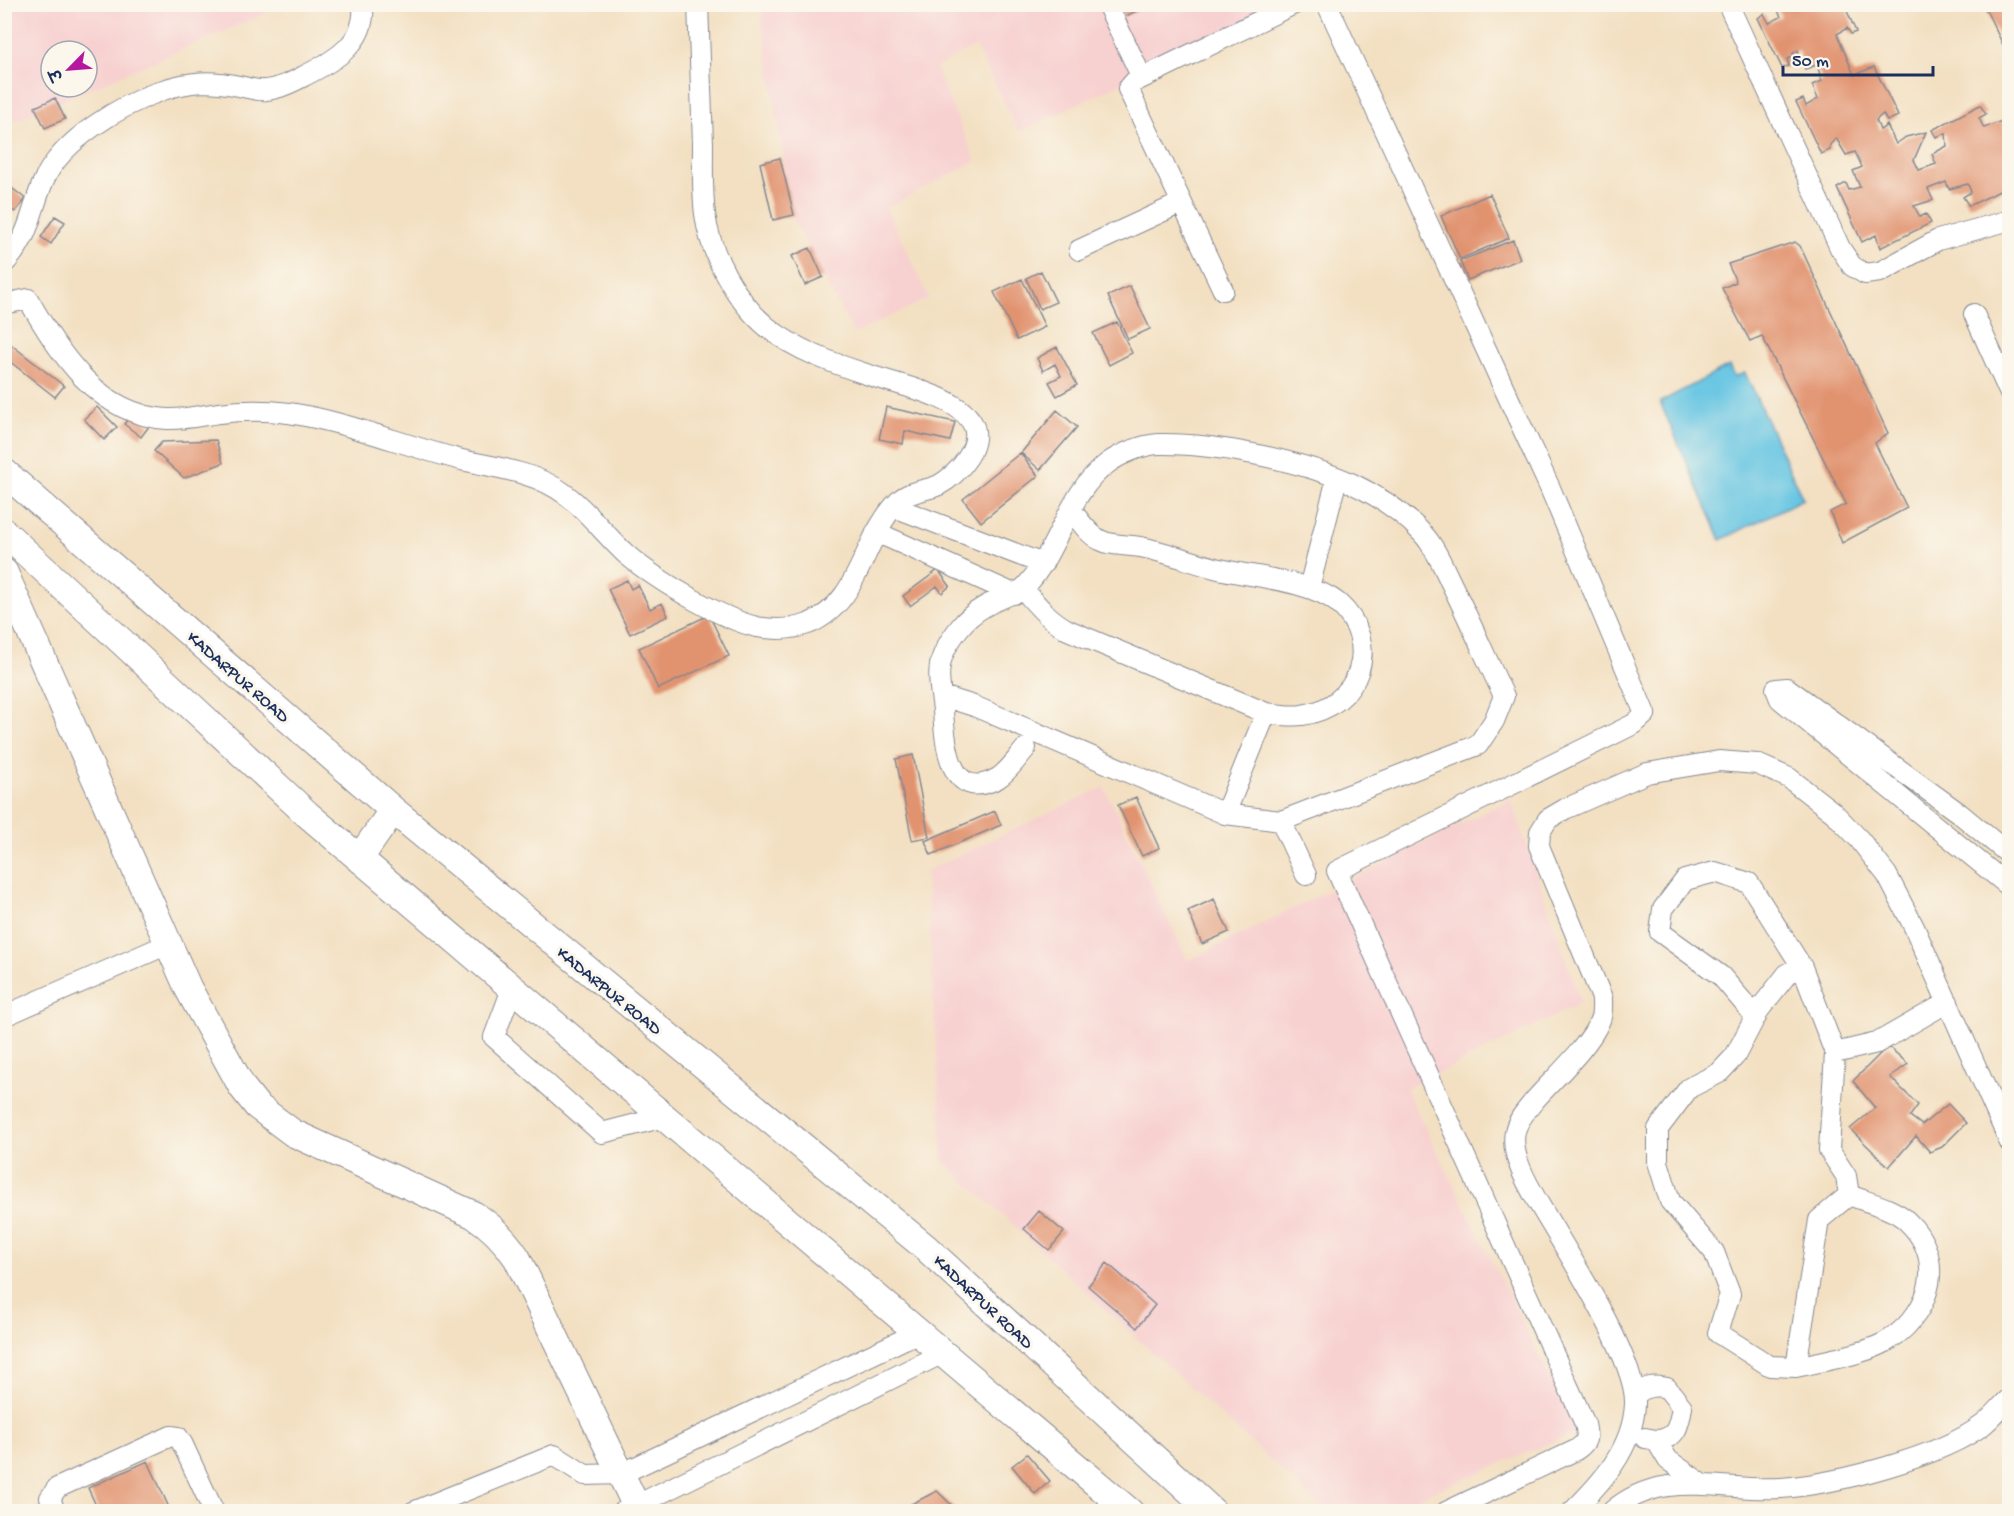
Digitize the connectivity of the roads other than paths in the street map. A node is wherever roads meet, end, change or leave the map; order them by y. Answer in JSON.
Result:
{"nodes":[{"id":1,"x":363,"y":4,"type":"edge"},
{"id":2,"x":698,"y":4,"type":"edge"},
{"id":3,"x":1107,"y":4,"type":"edge"},
{"id":4,"x":1294,"y":4,"type":"edge"},
{"id":5,"x":1328,"y":4,"type":"edge"},
{"id":6,"x":1728,"y":4,"type":"edge"},
{"id":7,"x":1142,"y":78,"type":"junction"},
{"id":8,"x":1181,"y":203,"type":"junction"},
{"id":9,"x":2010,"y":219,"type":"edge"},
{"id":10,"x":1079,"y":250,"type":"dead end"},
{"id":11,"x":4,"y":264,"type":"edge"},
{"id":12,"x":1222,"y":290,"type":"dead end"},
{"id":13,"x":4,"y":304,"type":"edge"},
{"id":14,"x":1974,"y":314,"type":"dead end"},
{"id":15,"x":2010,"y":394,"type":"edge"},
{"id":16,"x":4,"y":472,"type":"edge"},
{"id":17,"x":1337,"y":478,"type":"junction"},
{"id":18,"x":894,"y":507,"type":"junction"},
{"id":19,"x":1072,"y":511,"type":"junction"},
{"id":20,"x":4,"y":532,"type":"edge"},
{"id":21,"x":876,"y":532,"type":"junction"},
{"id":22,"x":1043,"y":564,"type":"junction"},
{"id":23,"x":4,"y":572,"type":"edge"},
{"id":24,"x":1309,"y":588,"type":"junction"},
{"id":25,"x":1018,"y":591,"type":"junction"},
{"id":26,"x":942,"y":696,"type":"junction"},
{"id":27,"x":1266,"y":713,"type":"junction"},
{"id":28,"x":1026,"y":748,"type":"dead end"},
{"id":29,"x":393,"y":810,"type":"junction"},
{"id":30,"x":1225,"y":814,"type":"junction"},
{"id":31,"x":1281,"y":820,"type":"junction"},
{"id":32,"x":2010,"y":855,"type":"edge"},
{"id":33,"x":359,"y":859,"type":"junction"},
{"id":34,"x":1306,"y":875,"type":"dead end"},
{"id":35,"x":2010,"y":887,"type":"edge"},
{"id":36,"x":168,"y":944,"type":"junction"},
{"id":37,"x":1802,"y":967,"type":"junction"},
{"id":38,"x":512,"y":989,"type":"junction"},
{"id":39,"x":1948,"y":1002,"type":"junction"},
{"id":40,"x":4,"y":1016,"type":"edge"},
{"id":41,"x":1756,"y":1017,"type":"junction"},
{"id":42,"x":1835,"y":1053,"type":"junction"},
{"id":43,"x":664,"y":1117,"type":"junction"},
{"id":44,"x":2010,"y":1143,"type":"edge"},
{"id":45,"x":1849,"y":1195,"type":"junction"},
{"id":46,"x":917,"y":1333,"type":"junction"},
{"id":47,"x":945,"y":1352,"type":"junction"},
{"id":48,"x":1796,"y":1367,"type":"junction"},
{"id":49,"x":838,"y":1371,"type":"junction"},
{"id":50,"x":1635,"y":1396,"type":"junction"},
{"id":51,"x":851,"y":1398,"type":"junction"},
{"id":52,"x":2010,"y":1398,"type":"edge"},
{"id":53,"x":1634,"y":1418,"type":"junction"},
{"id":54,"x":740,"y":1419,"type":"junction"},
{"id":55,"x":1656,"y":1440,"type":"junction"},
{"id":56,"x":753,"y":1446,"type":"junction"},
{"id":57,"x":621,"y":1474,"type":"junction"},
{"id":58,"x":1704,"y":1485,"type":"junction"},
{"id":59,"x":632,"y":1509,"type":"edge"},
{"id":60,"x":55,"y":1512,"type":"edge"},
{"id":61,"x":214,"y":1512,"type":"edge"},
{"id":62,"x":413,"y":1512,"type":"edge"},
{"id":63,"x":1130,"y":1512,"type":"edge"},
{"id":64,"x":1213,"y":1512,"type":"edge"},
{"id":65,"x":1446,"y":1512,"type":"edge"},
{"id":66,"x":1572,"y":1512,"type":"edge"},
{"id":67,"x":1611,"y":1512,"type":"edge"}],
"edges":[{"from":1,"to":11,"type":"street"},
{"from":2,"to":18,"type":"street"},
{"from":3,"to":7,"type":"street"},
{"from":4,"to":7,"type":"street"},
{"from":5,"to":65,"type":"street"},
{"from":6,"to":9,"type":"street"},
{"from":7,"to":8,"type":"street"},
{"from":8,"to":10,"type":"street"},
{"from":8,"to":12,"type":"street"},
{"from":13,"to":21,"type":"street"},
{"from":14,"to":15,"type":"street"},
{"from":16,"to":29,"type":"street","name":"KADARPUR ROAD"},
{"from":17,"to":19,"type":"street"},
{"from":17,"to":24,"type":"street"},
{"from":17,"to":31,"type":"street"},
{"from":18,"to":21,"type":"street"},
{"from":18,"to":22,"type":"street"},
{"from":19,"to":22,"type":"street"},
{"from":19,"to":24,"type":"street"},
{"from":20,"to":33,"type":"street"},
{"from":21,"to":25,"type":"street"},
{"from":22,"to":25,"type":"street"},
{"from":23,"to":36,"type":"street"},
{"from":24,"to":27,"type":"street"},
{"from":25,"to":26,"type":"street"},
{"from":25,"to":27,"type":"street"},
{"from":26,"to":28,"type":"street"},
{"from":26,"to":30,"type":"street"},
{"from":27,"to":30,"type":"street"},
{"from":29,"to":33,"type":"street"},
{"from":29,"to":64,"type":"street","name":"KADARPUR ROAD"},
{"from":30,"to":31,"type":"street"},
{"from":31,"to":34,"type":"street"},
{"from":32,"to":35,"type":"street"},
{"from":33,"to":38,"type":"street"},
{"from":36,"to":40,"type":"street"},
{"from":36,"to":57,"type":"street"},
{"from":37,"to":41,"type":"street"},
{"from":37,"to":41,"type":"street"},
{"from":37,"to":42,"type":"street"},
{"from":38,"to":43,"type":"street"},
{"from":38,"to":43,"type":"street"},
{"from":39,"to":42,"type":"street"},
{"from":39,"to":44,"type":"street"},
{"from":39,"to":50,"type":"street"},
{"from":41,"to":48,"type":"street"},
{"from":42,"to":45,"type":"street"},
{"from":43,"to":46,"type":"street"},
{"from":45,"to":48,"type":"street"},
{"from":45,"to":48,"type":"street"},
{"from":46,"to":47,"type":"street"},
{"from":46,"to":49,"type":"street"},
{"from":47,"to":51,"type":"street"},
{"from":47,"to":63,"type":"street"},
{"from":49,"to":51,"type":"street"},
{"from":49,"to":54,"type":"street"},
{"from":50,"to":53,"type":"street"},
{"from":50,"to":55,"type":"street"},
{"from":51,"to":56,"type":"street"},
{"from":52,"to":58,"type":"street"},
{"from":53,"to":55,"type":"street"},
{"from":53,"to":66,"type":"street"},
{"from":54,"to":56,"type":"street"},
{"from":54,"to":57,"type":"street"},
{"from":55,"to":58,"type":"street"},
{"from":56,"to":59,"type":"street"},
{"from":57,"to":59,"type":"street"},
{"from":57,"to":62,"type":"street"},
{"from":58,"to":67,"type":"street"},
{"from":60,"to":61,"type":"street"}]}
